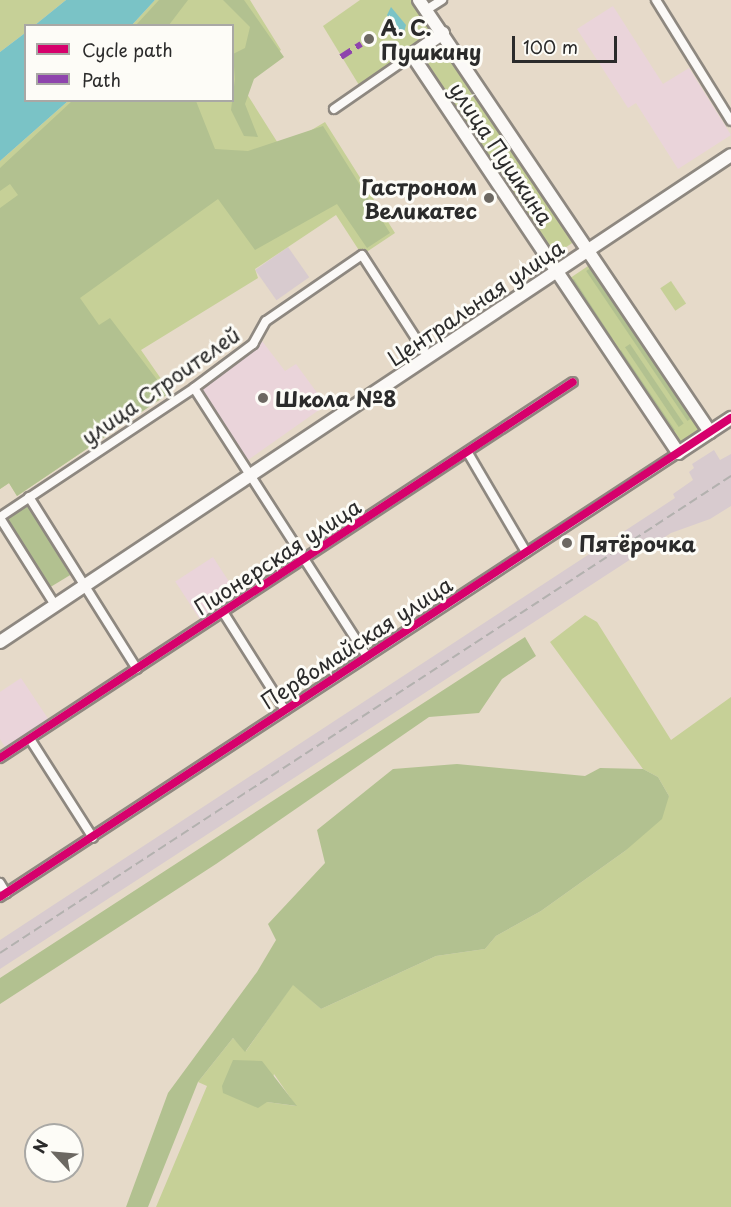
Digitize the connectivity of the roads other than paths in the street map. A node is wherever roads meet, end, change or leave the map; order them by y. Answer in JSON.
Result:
{"nodes":[{"id":1,"x":442,"y":0,"type":"edge"},
{"id":2,"x":656,"y":0,"type":"edge"},
{"id":3,"x":423,"y":5,"type":"edge"},
{"id":4,"x":446,"y":38,"type":"junction"},
{"id":5,"x":412,"y":55,"type":"junction"},
{"id":6,"x":334,"y":109,"type":"dead end"},
{"id":7,"x":731,"y":121,"type":"edge"},
{"id":8,"x":731,"y":154,"type":"edge"},
{"id":9,"x":588,"y":250,"type":"junction"},
{"id":10,"x":557,"y":270,"type":"junction"},
{"id":11,"x":428,"y":357,"type":"junction"},
{"id":12,"x":573,"y":382,"type":"dead end"},
{"id":13,"x":194,"y":388,"type":"junction"},
{"id":14,"x":731,"y":418,"type":"edge"},
{"id":15,"x":710,"y":432,"type":"junction"},
{"id":16,"x":468,"y":453,"type":"junction"},
{"id":17,"x":678,"y":453,"type":"junction"},
{"id":18,"x":252,"y":475,"type":"junction"},
{"id":19,"x":29,"y":497,"type":"junction"},
{"id":20,"x":0,"y":517,"type":"edge"},
{"id":21,"x":526,"y":552,"type":"junction"},
{"id":22,"x":304,"y":559,"type":"junction"},
{"id":23,"x":85,"y":586,"type":"junction"},
{"id":24,"x":55,"y":606,"type":"junction"},
{"id":25,"x":223,"y":612,"type":"junction"},
{"id":26,"x":0,"y":642,"type":"edge"},
{"id":27,"x":367,"y":656,"type":"junction"},
{"id":28,"x":136,"y":669,"type":"junction"},
{"id":29,"x":285,"y":710,"type":"junction"},
{"id":30,"x":30,"y":739,"type":"junction"},
{"id":31,"x":0,"y":758,"type":"edge"},
{"id":32,"x":93,"y":838,"type":"junction"},
{"id":33,"x":0,"y":883,"type":"edge"},
{"id":34,"x":3,"y":895,"type":"edge"}],
"edges":[{"from":1,"to":3,"type":"street"},
{"from":2,"to":7,"type":"street"},
{"from":3,"to":4,"type":"street","name":"улица Пушкина"},
{"from":4,"to":5,"type":"street"},
{"from":4,"to":9,"type":"street","name":"улица Пушкина"},
{"from":5,"to":6,"type":"street"},
{"from":5,"to":10,"type":"street","name":"улица Пушкина"},
{"from":8,"to":9,"type":"street","name":"Центральная улица"},
{"from":9,"to":10,"type":"street","name":"Центральная улица"},
{"from":9,"to":15,"type":"street","name":"улица Пушкина"},
{"from":10,"to":11,"type":"street","name":"Центральная улица"},
{"from":10,"to":17,"type":"street","name":"улица Пушкина"},
{"from":11,"to":13,"type":"street","name":"улица Строителей"},
{"from":11,"to":18,"type":"street","name":"Центральная улица"},
{"from":12,"to":16,"type":"street","name":"Пионерская улица"},
{"from":13,"to":18,"type":"street"},
{"from":13,"to":19,"type":"street","name":"улица Строителей"},
{"from":14,"to":15,"type":"street","name":"Первомайская улица"},
{"from":15,"to":17,"type":"street","name":"Первомайская улица"},
{"from":16,"to":21,"type":"street"},
{"from":16,"to":22,"type":"street","name":"Пионерская улица"},
{"from":17,"to":21,"type":"street","name":"Первомайская улица"},
{"from":18,"to":22,"type":"street"},
{"from":18,"to":23,"type":"street","name":"Центральная улица"},
{"from":19,"to":20,"type":"street","name":"улица Строителей"},
{"from":19,"to":23,"type":"street"},
{"from":20,"to":24,"type":"street"},
{"from":21,"to":27,"type":"street","name":"Первомайская улица"},
{"from":22,"to":25,"type":"street","name":"Пионерская улица"},
{"from":22,"to":27,"type":"street"},
{"from":23,"to":24,"type":"street","name":"Центральная улица"},
{"from":23,"to":28,"type":"street"},
{"from":24,"to":26,"type":"street","name":"Центральная улица"},
{"from":25,"to":28,"type":"street","name":"Пионерская улица"},
{"from":25,"to":29,"type":"street"},
{"from":27,"to":29,"type":"street","name":"Первомайская улица"},
{"from":28,"to":30,"type":"street","name":"Пионерская улица"},
{"from":29,"to":32,"type":"street","name":"Первомайская улица"},
{"from":30,"to":31,"type":"street","name":"Пионерская улица"},
{"from":30,"to":32,"type":"street"},
{"from":32,"to":34,"type":"street","name":"Первомайская улица"},
{"from":33,"to":34,"type":"street"}]}
